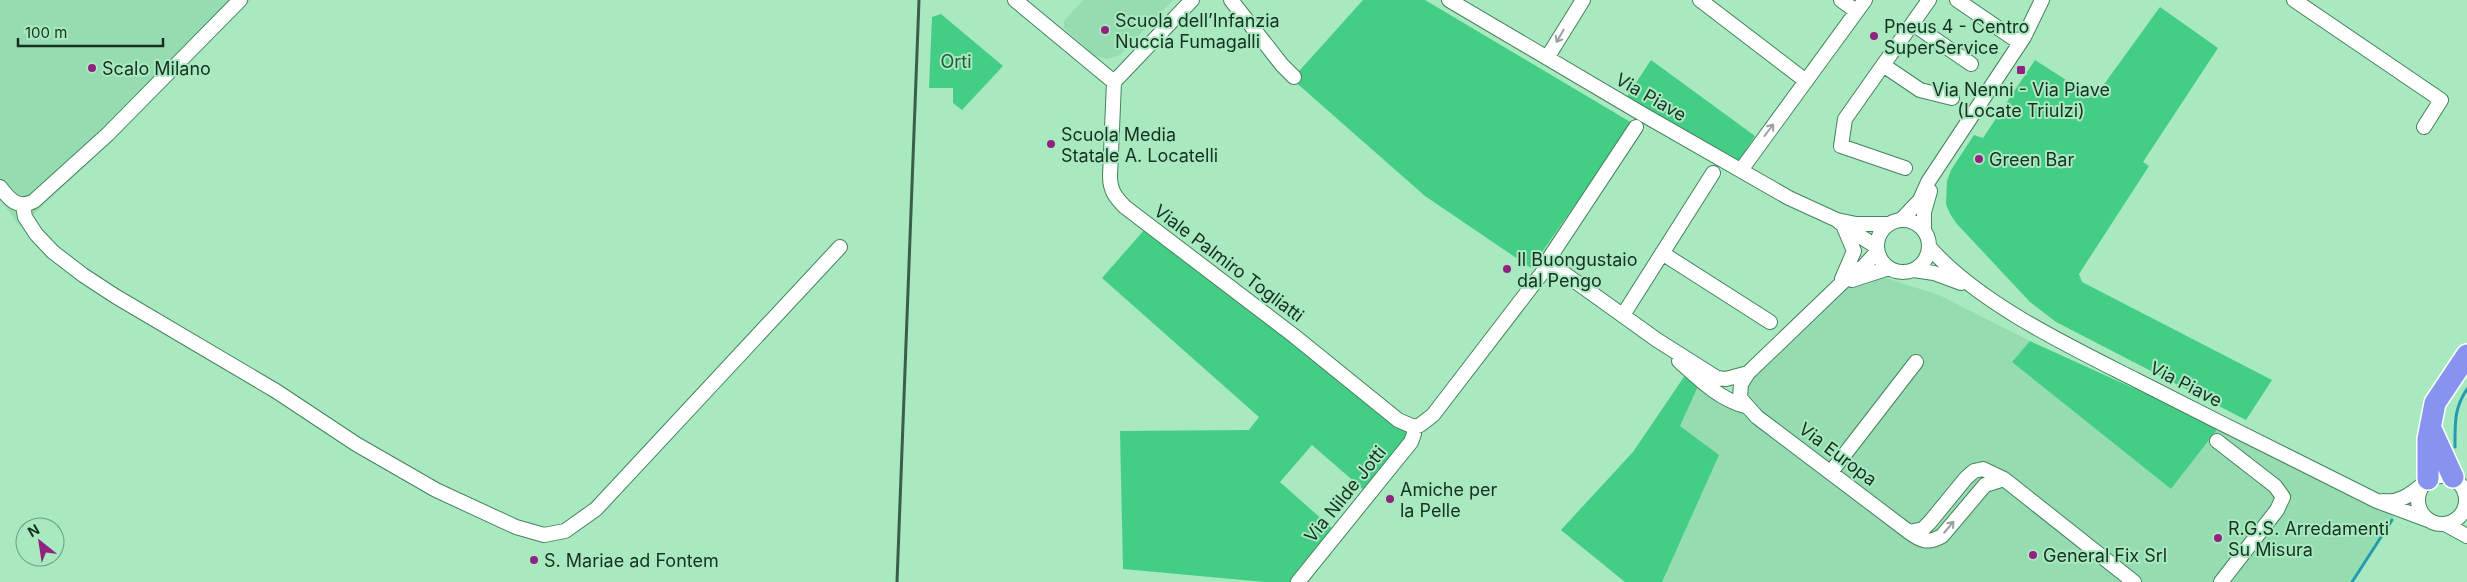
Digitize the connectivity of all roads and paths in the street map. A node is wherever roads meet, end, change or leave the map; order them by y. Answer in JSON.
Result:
{"nodes":[{"id":1,"x":240,"y":0,"type":"edge"},
{"id":2,"x":1015,"y":0,"type":"edge"},
{"id":3,"x":1192,"y":0,"type":"edge"},
{"id":4,"x":1230,"y":0,"type":"edge"},
{"id":5,"x":1449,"y":0,"type":"edge"},
{"id":6,"x":1583,"y":0,"type":"edge"},
{"id":7,"x":1700,"y":0,"type":"edge"},
{"id":8,"x":1841,"y":0,"type":"edge"},
{"id":9,"x":1929,"y":0,"type":"edge"},
{"id":10,"x":1957,"y":0,"type":"edge"},
{"id":11,"x":2042,"y":0,"type":"edge"},
{"id":12,"x":2294,"y":0,"type":"edge"},
{"id":13,"x":1465,"y":4,"type":"edge"},
{"id":14,"x":1860,"y":6,"type":"edge"},
{"id":15,"x":1912,"y":24,"type":"junction"},
{"id":16,"x":2020,"y":42,"type":"junction"},
{"id":17,"x":1546,"y":58,"type":"junction"},
{"id":18,"x":1971,"y":64,"type":"dead end"},
{"id":19,"x":1883,"y":65,"type":"junction"},
{"id":20,"x":1294,"y":77,"type":"dead end"},
{"id":21,"x":1806,"y":81,"type":"junction"},
{"id":22,"x":1114,"y":82,"type":"junction"},
{"id":23,"x":1952,"y":98,"type":"dead end"},
{"id":24,"x":1636,"y":127,"type":"dead end"},
{"id":25,"x":2424,"y":127,"type":"dead end"},
{"id":26,"x":1948,"y":152,"type":"junction"},
{"id":27,"x":1905,"y":168,"type":"dead end"},
{"id":28,"x":1741,"y":170,"type":"junction"},
{"id":29,"x":1713,"y":173,"type":"dead end"},
{"id":30,"x":0,"y":187,"type":"edge"},
{"id":31,"x":23,"y":205,"type":"junction"},
{"id":32,"x":1902,"y":219,"type":"junction"},
{"id":33,"x":1840,"y":223,"type":"junction"},
{"id":34,"x":1888,"y":224,"type":"junction"},
{"id":35,"x":1924,"y":229,"type":"junction"},
{"id":36,"x":840,"y":247,"type":"dead end"},
{"id":37,"x":1930,"y":248,"type":"junction"},
{"id":38,"x":1877,"y":249,"type":"junction"},
{"id":39,"x":1662,"y":253,"type":"junction"},
{"id":40,"x":1889,"y":268,"type":"junction"},
{"id":41,"x":1551,"y":269,"type":"junction"},
{"id":42,"x":1914,"y":270,"type":"junction"},
{"id":43,"x":1839,"y":287,"type":"junction"},
{"id":44,"x":1982,"y":293,"type":"junction"},
{"id":45,"x":1623,"y":315,"type":"junction"},
{"id":46,"x":1770,"y":322,"type":"dead end"},
{"id":47,"x":1657,"y":340,"type":"junction"},
{"id":48,"x":2467,"y":355,"type":"edge"},
{"id":49,"x":1916,"y":362,"type":"dead end"},
{"id":50,"x":1745,"y":379,"type":"junction"},
{"id":51,"x":1706,"y":385,"type":"junction"},
{"id":52,"x":1745,"y":406,"type":"junction"},
{"id":53,"x":2430,"y":424,"type":"junction"},
{"id":54,"x":1414,"y":427,"type":"junction"},
{"id":55,"x":2217,"y":442,"type":"dead end"},
{"id":56,"x":1831,"y":472,"type":"junction"},
{"id":57,"x":2453,"y":477,"type":"junction"},
{"id":58,"x":2425,"y":482,"type":"junction"},
{"id":59,"x":2377,"y":501,"type":"junction"},
{"id":60,"x":2466,"y":507,"type":"edge"},
{"id":61,"x":2428,"y":520,"type":"junction"},
{"id":62,"x":2445,"y":524,"type":"junction"},
{"id":63,"x":2467,"y":536,"type":"edge"},
{"id":64,"x":1298,"y":582,"type":"edge"},
{"id":65,"x":2134,"y":582,"type":"edge"},
{"id":66,"x":2221,"y":582,"type":"edge"}],
"edges":[{"from":1,"to":31,"type":"street"},
{"from":2,"to":22,"type":"street"},
{"from":3,"to":22,"type":"street"},
{"from":4,"to":20,"type":"street"},
{"from":5,"to":13,"type":"street","name":"Via Piave"},
{"from":6,"to":17,"type":"street","one_way":true},
{"from":7,"to":21,"type":"street"},
{"from":8,"to":14,"type":"street"},
{"from":9,"to":15,"type":"street"},
{"from":10,"to":16,"type":"street"},
{"from":11,"to":16,"type":"street"},
{"from":12,"to":25,"type":"street"},
{"from":13,"to":17,"type":"street","name":"Via Piave"},
{"from":14,"to":21,"type":"street"},
{"from":15,"to":18,"type":"street"},
{"from":15,"to":19,"type":"street"},
{"from":16,"to":26,"type":"street"},
{"from":17,"to":28,"type":"street","name":"Via Piave"},
{"from":19,"to":23,"type":"street"},
{"from":19,"to":27,"type":"street"},
{"from":28,"to":21,"type":"street","one_way":true},
{"from":22,"to":54,"type":"street","name":"Viale Palmiro Togliatti"},
{"from":24,"to":41,"type":"street"},
{"from":26,"to":32,"type":"street"},
{"from":26,"to":35,"type":"street"},
{"from":28,"to":33,"type":"street","name":"Via Piave"},
{"from":29,"to":39,"type":"street"},
{"from":30,"to":31,"type":"street"},
{"from":31,"to":36,"type":"street"},
{"from":32,"to":34,"type":"street","name":"Via Piave"},
{"from":32,"to":35,"type":"street"},
{"from":33,"to":34,"type":"street","name":"Via Piave"},
{"from":33,"to":38,"type":"street"},
{"from":33,"to":43,"type":"street"},
{"from":34,"to":38,"type":"street"},
{"from":35,"to":37,"type":"street","name":"Via Piave"},
{"from":37,"to":42,"type":"street"},
{"from":37,"to":44,"type":"street","name":"Via Piave"},
{"from":38,"to":40,"type":"street"},
{"from":38,"to":43,"type":"street"},
{"from":39,"to":45,"type":"street"},
{"from":39,"to":46,"type":"street"},
{"from":40,"to":42,"type":"street","name":"Via Piave"},
{"from":40,"to":43,"type":"street","name":"Via Piave"},
{"from":41,"to":45,"type":"street"},
{"from":41,"to":54,"type":"street"},
{"from":42,"to":44,"type":"street","name":"Via Piave"},
{"from":43,"to":50,"type":"street"},
{"from":44,"to":59,"type":"street","name":"Via Piave"},
{"from":45,"to":47,"type":"street"},
{"from":47,"to":50,"type":"street"},
{"from":47,"to":51,"type":"street","name":"Via Europa"},
{"from":48,"to":53,"type":"highway"},
{"from":49,"to":56,"type":"street"},
{"from":50,"to":51,"type":"street"},
{"from":50,"to":52,"type":"street"},
{"from":51,"to":52,"type":"street","name":"Via Europa"},
{"from":52,"to":56,"type":"street","name":"Via Europa"},
{"from":53,"to":57,"type":"highway"},
{"from":53,"to":58,"type":"highway"},
{"from":54,"to":64,"type":"street","name":"Via Nilde Jotti"},
{"from":55,"to":66,"type":"street"},
{"from":56,"to":65,"type":"street","name":"Via Europa"},
{"from":57,"to":58,"type":"street"},
{"from":57,"to":60,"type":"street"},
{"from":58,"to":59,"type":"street"},
{"from":58,"to":61,"type":"street"},
{"from":59,"to":61,"type":"street","name":"Via Piave"},
{"from":60,"to":62,"type":"street"},
{"from":61,"to":62,"type":"street","name":"Via Piave"},
{"from":62,"to":63,"type":"street","name":"Via Piave"}]}
